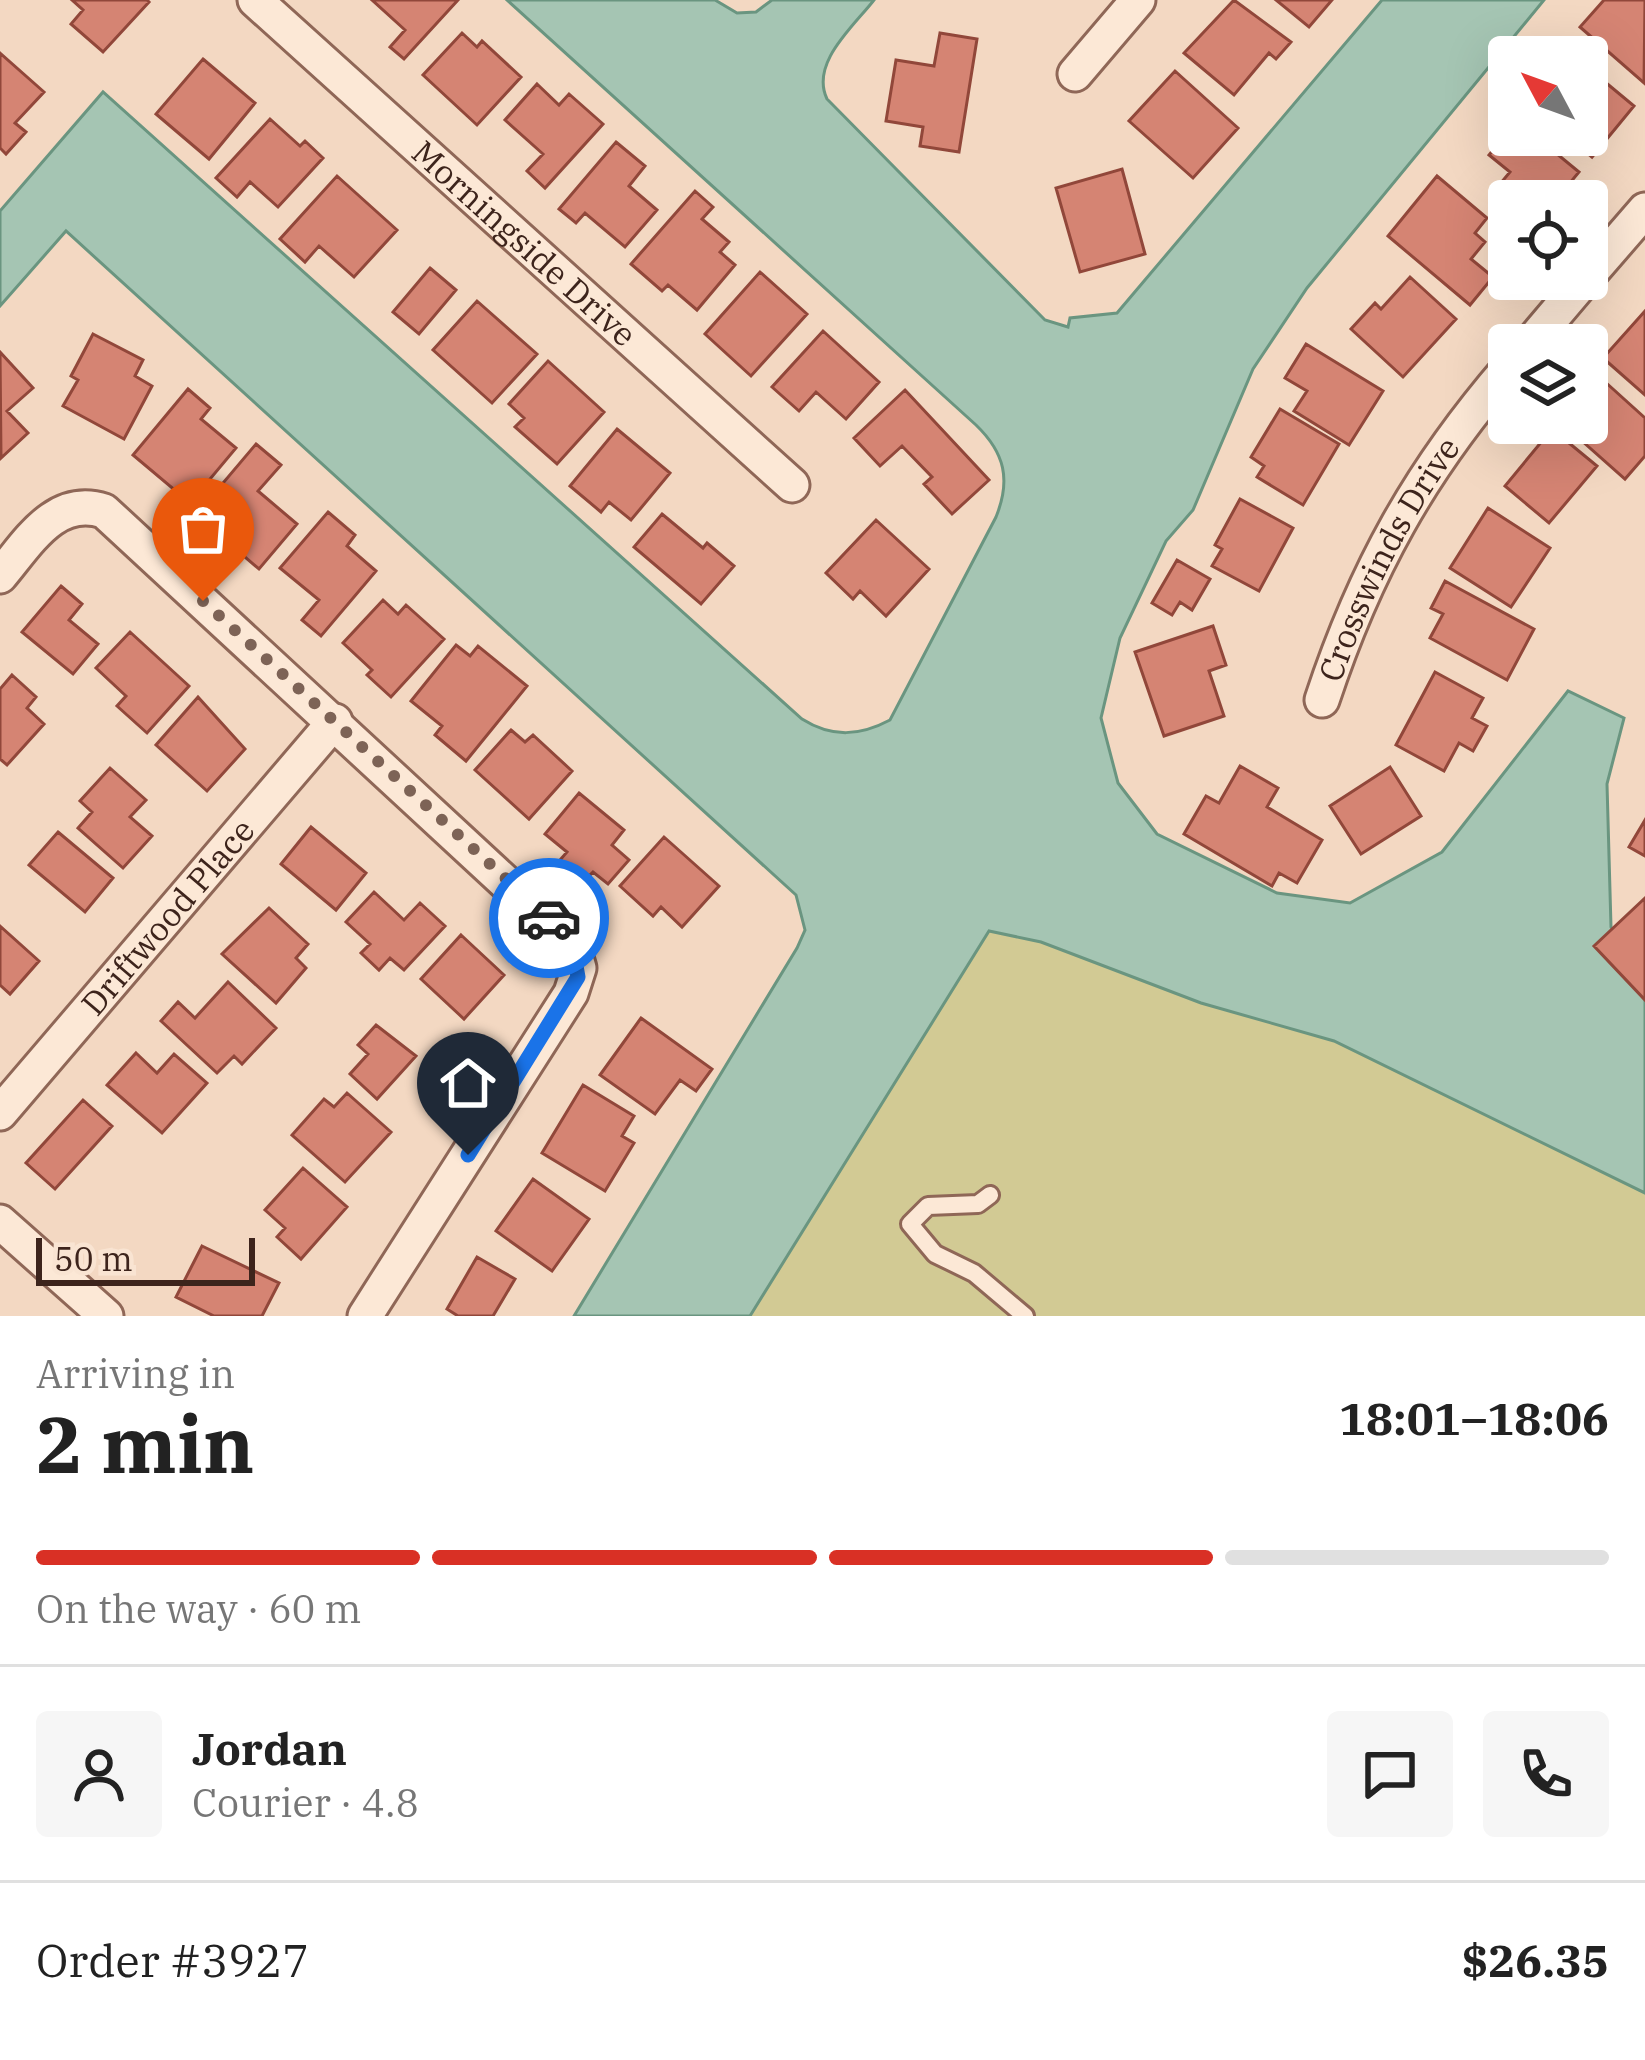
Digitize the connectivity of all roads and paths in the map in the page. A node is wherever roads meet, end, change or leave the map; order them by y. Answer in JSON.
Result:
{"nodes":[{"id":1,"x":255,"y":0,"type":"edge"},
{"id":2,"x":1138,"y":0,"type":"edge"},
{"id":3,"x":1075,"y":74,"type":"dead end"},
{"id":4,"x":1645,"y":210,"type":"edge"},
{"id":5,"x":1608,"y":253,"type":"edge"},
{"id":6,"x":1567,"y":300,"type":"edge"},
{"id":7,"x":1547,"y":324,"type":"edge"},
{"id":8,"x":1488,"y":392,"type":"edge"},
{"id":9,"x":792,"y":485,"type":"dead end"},
{"id":10,"x":0,"y":576,"type":"edge"},
{"id":11,"x":1322,"y":700,"type":"dead end"},
{"id":12,"x":335,"y":721,"type":"junction"},
{"id":13,"x":0,"y":1113,"type":"edge"},
{"id":14,"x":990,"y":1195,"type":"dead end"},
{"id":15,"x":0,"y":1222,"type":"edge"},
{"id":16,"x":106,"y":1316,"type":"edge"},
{"id":17,"x":365,"y":1316,"type":"edge"},
{"id":18,"x":1025,"y":1316,"type":"edge"}],
"edges":[{"from":1,"to":9,"type":"street","name":"Morningside Drive"},
{"from":2,"to":3,"type":"street"},
{"from":4,"to":5,"type":"street"},
{"from":6,"to":7,"type":"street"},
{"from":8,"to":11,"type":"street","name":"Crosswinds Drive"},
{"from":10,"to":12,"type":"street"},
{"from":12,"to":13,"type":"street","name":"Driftwood Place"},
{"from":12,"to":17,"type":"street"},
{"from":14,"to":18,"type":"lane"},
{"from":15,"to":16,"type":"street"}]}
